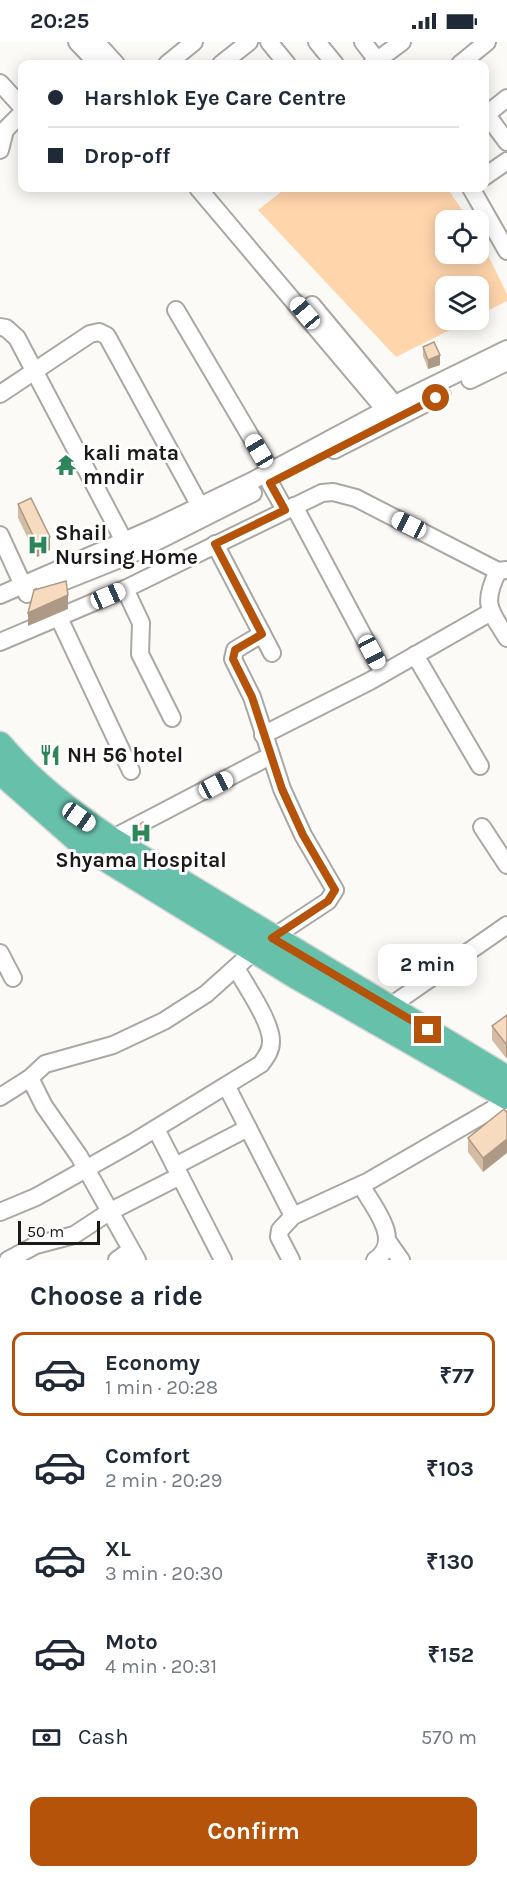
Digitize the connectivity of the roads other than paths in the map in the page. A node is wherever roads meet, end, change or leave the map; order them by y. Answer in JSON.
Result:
{"nodes":[{"id":1,"x":77,"y":42,"type":"edge"},
{"id":2,"x":194,"y":42,"type":"edge"},
{"id":3,"x":269,"y":42,"type":"edge"},
{"id":4,"x":317,"y":42,"type":"edge"},
{"id":5,"x":363,"y":42,"type":"edge"},
{"id":6,"x":402,"y":42,"type":"edge"},
{"id":7,"x":487,"y":42,"type":"edge"},
{"id":8,"x":101,"y":49,"type":"edge"},
{"id":9,"x":244,"y":53,"type":"edge"},
{"id":10,"x":112,"y":60,"type":"edge"},
{"id":11,"x":172,"y":60,"type":"edge"},
{"id":12,"x":229,"y":60,"type":"edge"},
{"id":13,"x":284,"y":60,"type":"edge"},
{"id":14,"x":332,"y":60,"type":"edge"},
{"id":15,"x":374,"y":60,"type":"edge"},
{"id":16,"x":380,"y":60,"type":"edge"},
{"id":17,"x":465,"y":60,"type":"edge"},
{"id":18,"x":0,"y":83,"type":"edge"},
{"id":19,"x":507,"y":98,"type":"edge"},
{"id":20,"x":18,"y":103,"type":"edge"},
{"id":21,"x":489,"y":110,"type":"edge"},
{"id":22,"x":489,"y":116,"type":"edge"},
{"id":23,"x":18,"y":117,"type":"edge"},
{"id":24,"x":506,"y":137,"type":"edge"},
{"id":25,"x":0,"y":150,"type":"edge"},
{"id":26,"x":507,"y":161,"type":"edge"},
{"id":27,"x":489,"y":174,"type":"edge"},
{"id":28,"x":211,"y":192,"type":"edge"},
{"id":29,"x":473,"y":192,"type":"edge"},
{"id":30,"x":507,"y":251,"type":"edge"},
{"id":31,"x":176,"y":310,"type":"dead end"},
{"id":32,"x":0,"y":327,"type":"edge"},
{"id":33,"x":507,"y":349,"type":"edge"},
{"id":34,"x":507,"y":362,"type":"edge"},
{"id":35,"x":35,"y":373,"type":"junction"},
{"id":36,"x":0,"y":394,"type":"edge"},
{"id":37,"x":394,"y":412,"type":"junction"},
{"id":38,"x":270,"y":477,"type":"junction"},
{"id":39,"x":200,"y":506,"type":"junction"},
{"id":40,"x":289,"y":508,"type":"junction"},
{"id":41,"x":0,"y":535,"type":"edge"},
{"id":42,"x":124,"y":541,"type":"junction"},
{"id":43,"x":215,"y":544,"type":"junction"},
{"id":44,"x":502,"y":571,"type":"edge"},
{"id":45,"x":125,"y":589,"type":"junction"},
{"id":46,"x":25,"y":591,"type":"junction"},
{"id":47,"x":0,"y":596,"type":"edge"},
{"id":48,"x":0,"y":608,"type":"edge"},
{"id":49,"x":491,"y":612,"type":"junction"},
{"id":50,"x":58,"y":618,"type":"junction"},
{"id":51,"x":262,"y":634,"type":"junction"},
{"id":52,"x":507,"y":638,"type":"edge"},
{"id":53,"x":0,"y":642,"type":"edge"},
{"id":54,"x":272,"y":653,"type":"dead end"},
{"id":55,"x":415,"y":655,"type":"junction"},
{"id":56,"x":383,"y":674,"type":"junction"},
{"id":57,"x":172,"y":718,"type":"dead end"},
{"id":58,"x":263,"y":735,"type":"junction"},
{"id":59,"x":0,"y":744,"type":"edge"},
{"id":60,"x":270,"y":756,"type":"junction"},
{"id":61,"x":480,"y":766,"type":"dead end"},
{"id":62,"x":131,"y":771,"type":"dead end"},
{"id":63,"x":0,"y":772,"type":"edge"},
{"id":64,"x":482,"y":827,"type":"dead end"},
{"id":65,"x":111,"y":839,"type":"junction"},
{"id":66,"x":507,"y":865,"type":"edge"},
{"id":67,"x":507,"y":925,"type":"edge"},
{"id":68,"x":263,"y":944,"type":"junction"},
{"id":69,"x":0,"y":953,"type":"edge"},
{"id":70,"x":236,"y":968,"type":"junction"},
{"id":71,"x":13,"y":978,"type":"dead end"},
{"id":72,"x":389,"y":1006,"type":"junction"},
{"id":73,"x":30,"y":1078,"type":"junction"},
{"id":74,"x":507,"y":1078,"type":"edge"},
{"id":75,"x":227,"y":1087,"type":"junction"},
{"id":76,"x":0,"y":1097,"type":"edge"},
{"id":77,"x":507,"y":1099,"type":"edge"},
{"id":78,"x":248,"y":1128,"type":"junction"},
{"id":79,"x":156,"y":1129,"type":"junction"},
{"id":80,"x":85,"y":1168,"type":"junction"},
{"id":81,"x":178,"y":1171,"type":"junction"},
{"id":82,"x":361,"y":1185,"type":"junction"},
{"id":83,"x":0,"y":1212,"type":"edge"},
{"id":84,"x":108,"y":1212,"type":"junction"},
{"id":85,"x":293,"y":1216,"type":"junction"},
{"id":86,"x":389,"y":1243,"type":"junction"},
{"id":87,"x":134,"y":1255,"type":"edge"},
{"id":88,"x":216,"y":1258,"type":"edge"},
{"id":89,"x":8,"y":1260,"type":"edge"},
{"id":90,"x":117,"y":1260,"type":"edge"},
{"id":91,"x":291,"y":1260,"type":"edge"},
{"id":92,"x":375,"y":1260,"type":"edge"},
{"id":93,"x":401,"y":1260,"type":"edge"}],
"edges":[{"from":1,"to":8,"type":"street"},
{"from":2,"to":11,"type":"street"},
{"from":3,"to":13,"type":"street"},
{"from":4,"to":14,"type":"street"},
{"from":5,"to":15,"type":"street"},
{"from":6,"to":16,"type":"street"},
{"from":7,"to":17,"type":"street"},
{"from":8,"to":10,"type":"street"},
{"from":9,"to":12,"type":"street"},
{"from":18,"to":20,"type":"street"},
{"from":19,"to":21,"type":"street"},
{"from":22,"to":24,"type":"street"},
{"from":23,"to":25,"type":"street"},
{"from":26,"to":27,"type":"street"},
{"from":28,"to":37,"type":"street"},
{"from":29,"to":30,"type":"street"},
{"from":31,"to":38,"type":"street"},
{"from":32,"to":35,"type":"street"},
{"from":33,"to":37,"type":"street"},
{"from":34,"to":37,"type":"street"},
{"from":35,"to":36,"type":"street"},
{"from":35,"to":39,"type":"street"},
{"from":35,"to":42,"type":"street"},
{"from":37,"to":38,"type":"street"},
{"from":38,"to":39,"type":"street"},
{"from":38,"to":40,"type":"street"},
{"from":38,"to":46,"type":"street"},
{"from":39,"to":42,"type":"street"},
{"from":40,"to":43,"type":"street"},
{"from":40,"to":44,"type":"street"},
{"from":40,"to":56,"type":"street"},
{"from":41,"to":46,"type":"street"},
{"from":42,"to":46,"type":"street"},
{"from":43,"to":45,"type":"street"},
{"from":43,"to":51,"type":"street"},
{"from":44,"to":49,"type":"street"},
{"from":45,"to":50,"type":"street"},
{"from":45,"to":57,"type":"street"},
{"from":46,"to":47,"type":"street"},
{"from":46,"to":48,"type":"street"},
{"from":49,"to":52,"type":"street"},
{"from":49,"to":55,"type":"street"},
{"from":50,"to":53,"type":"street"},
{"from":50,"to":62,"type":"street"},
{"from":51,"to":54,"type":"street"},
{"from":51,"to":58,"type":"street"},
{"from":55,"to":56,"type":"street"},
{"from":55,"to":61,"type":"street"},
{"from":56,"to":58,"type":"street"},
{"from":58,"to":60,"type":"street"},
{"from":59,"to":65,"type":"highway"},
{"from":60,"to":65,"type":"street"},
{"from":60,"to":68,"type":"street"},
{"from":63,"to":68,"type":"highway"},
{"from":64,"to":66,"type":"street"},
{"from":65,"to":68,"type":"highway"},
{"from":67,"to":72,"type":"street"},
{"from":68,"to":70,"type":"street"},
{"from":68,"to":72,"type":"highway"},
{"from":68,"to":77,"type":"highway"},
{"from":69,"to":71,"type":"street"},
{"from":70,"to":73,"type":"street"},
{"from":70,"to":75,"type":"street"},
{"from":72,"to":74,"type":"highway"},
{"from":73,"to":76,"type":"street"},
{"from":73,"to":80,"type":"street"},
{"from":75,"to":78,"type":"street"},
{"from":75,"to":79,"type":"street"},
{"from":77,"to":82,"type":"street"},
{"from":78,"to":81,"type":"street"},
{"from":78,"to":85,"type":"street"},
{"from":79,"to":80,"type":"street"},
{"from":79,"to":81,"type":"street"},
{"from":80,"to":83,"type":"street"},
{"from":80,"to":84,"type":"street"},
{"from":81,"to":84,"type":"street"},
{"from":81,"to":88,"type":"street"},
{"from":82,"to":85,"type":"street"},
{"from":82,"to":86,"type":"street"},
{"from":84,"to":87,"type":"street"},
{"from":84,"to":89,"type":"street"},
{"from":85,"to":91,"type":"street"},
{"from":86,"to":92,"type":"street"},
{"from":86,"to":93,"type":"street"},
{"from":87,"to":90,"type":"street"}]}
